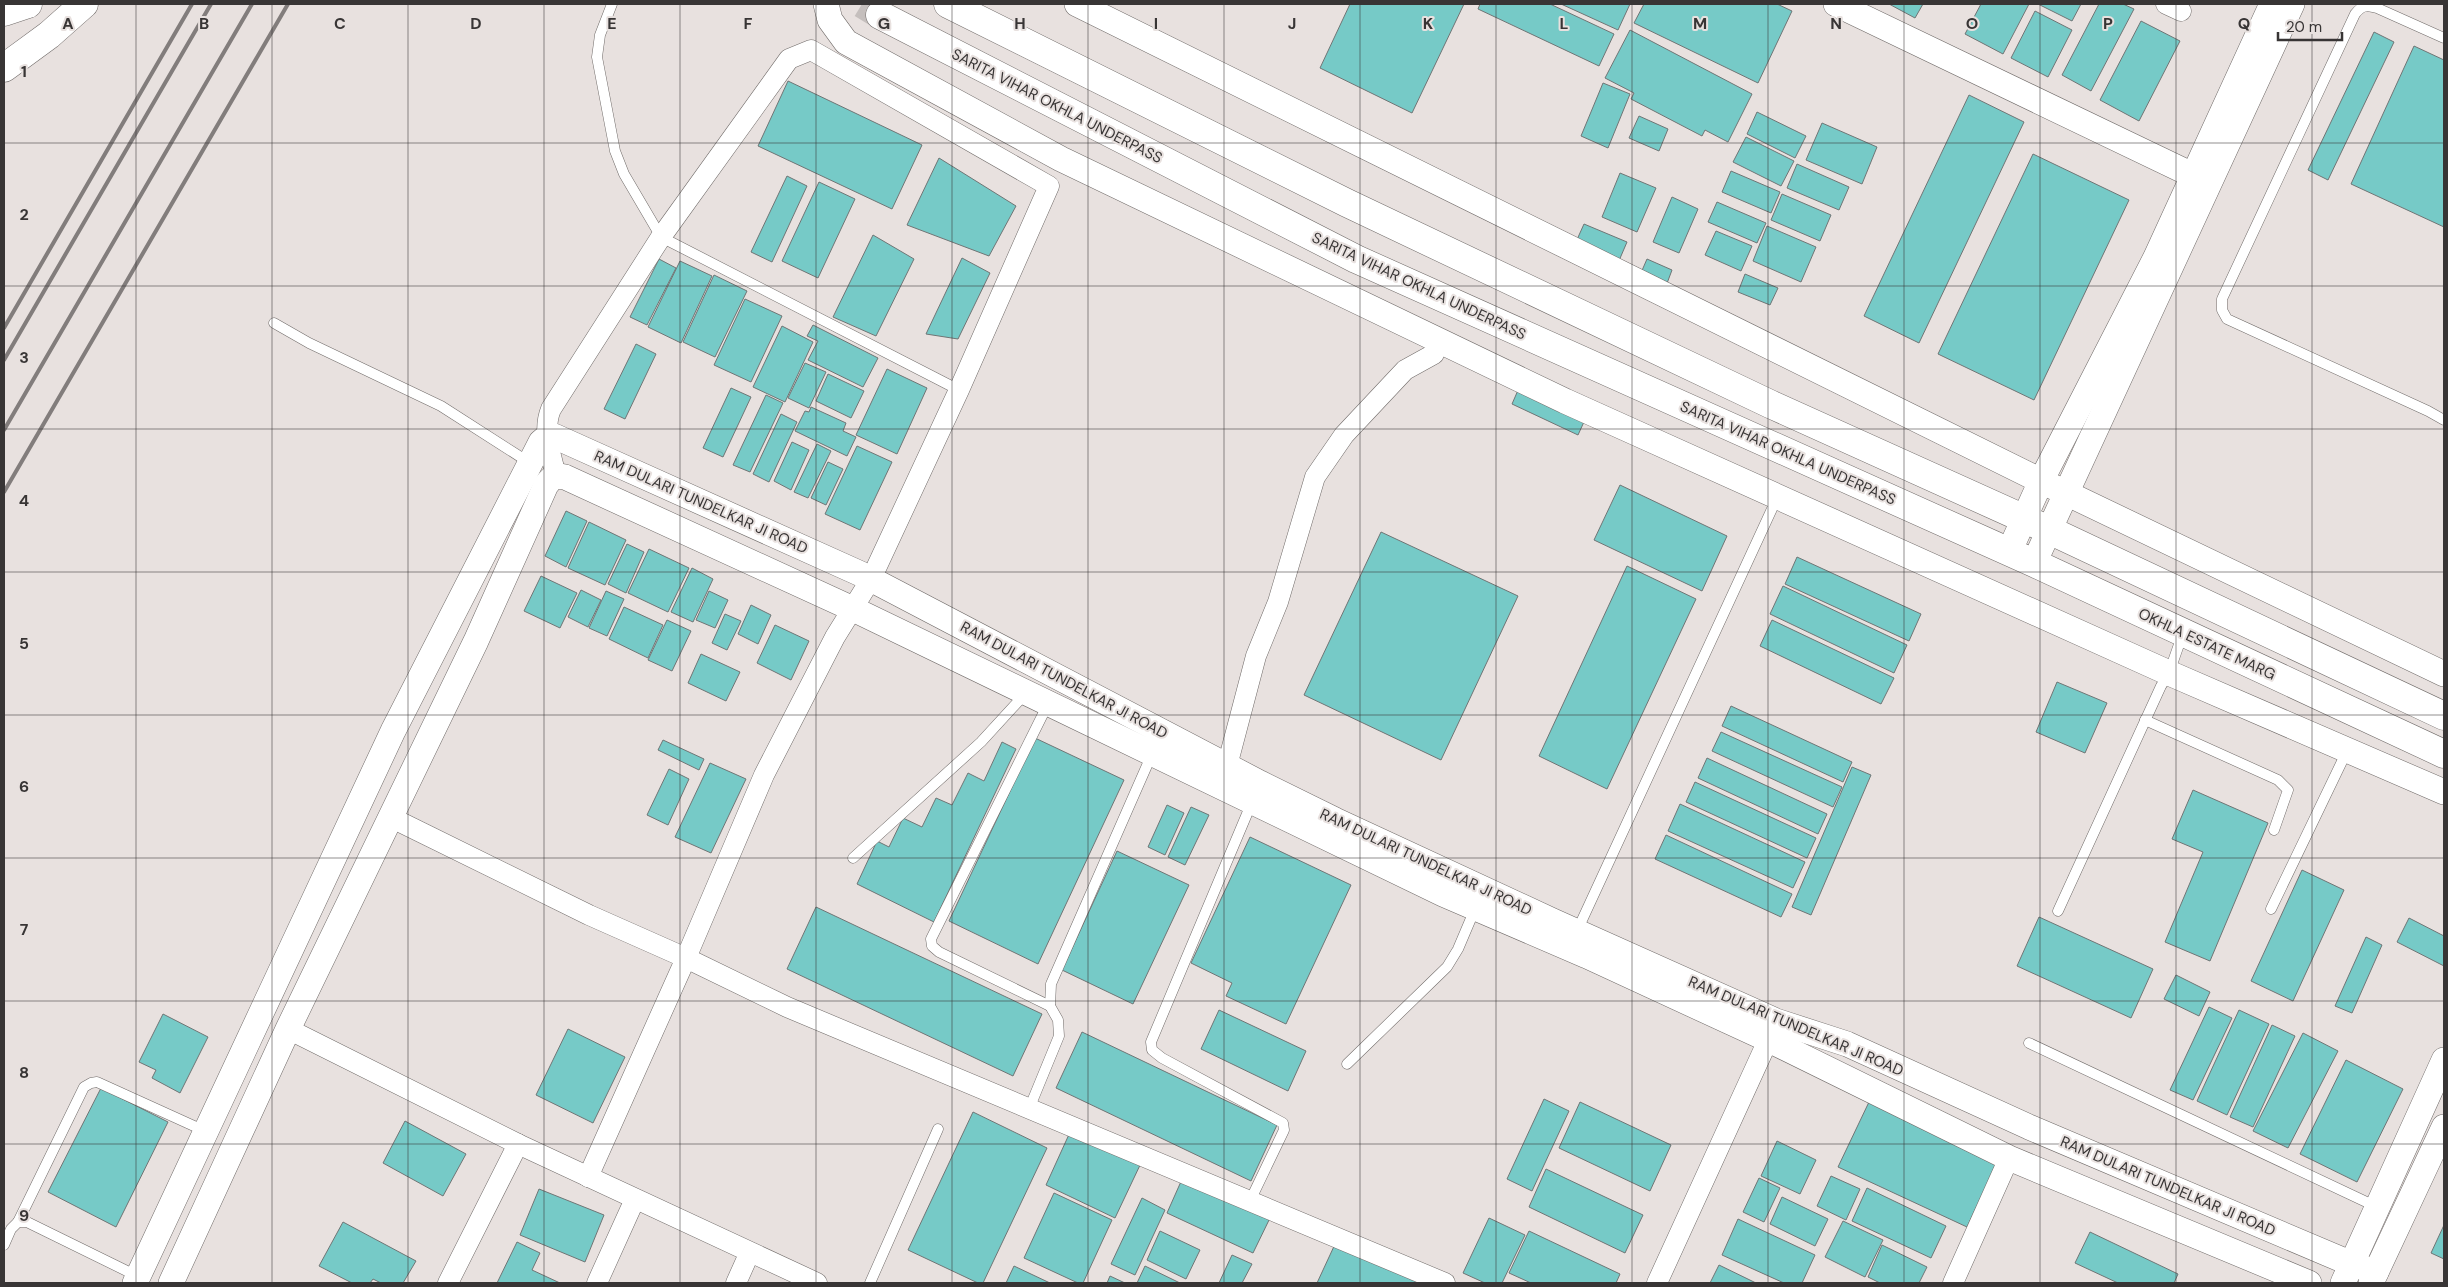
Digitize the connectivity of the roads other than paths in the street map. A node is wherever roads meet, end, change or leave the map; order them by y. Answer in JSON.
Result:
{"nodes":[{"id":1,"x":28,"y":4,"type":"edge"},
{"id":2,"x":84,"y":4,"type":"edge"},
{"id":3,"x":612,"y":4,"type":"edge"},
{"id":4,"x":826,"y":4,"type":"edge"},
{"id":5,"x":948,"y":4,"type":"edge"},
{"id":6,"x":1077,"y":4,"type":"edge"},
{"id":7,"x":1836,"y":4,"type":"edge"},
{"id":8,"x":2272,"y":4,"type":"edge"},
{"id":9,"x":2292,"y":4,"type":"edge"},
{"id":10,"x":4,"y":12,"type":"edge"},
{"id":11,"x":880,"y":15,"type":"tunnel mouth"},
{"id":12,"x":2444,"y":38,"type":"edge"},
{"id":13,"x":4,"y":68,"type":"edge"},
{"id":14,"x":960,"y":104,"type":"junction"},
{"id":15,"x":948,"y":128,"type":"junction"},
{"id":16,"x":2201,"y":179,"type":"junction"},
{"id":17,"x":661,"y":237,"type":"junction"},
{"id":18,"x":274,"y":323,"type":"dead end"},
{"id":19,"x":1439,"y":340,"type":"junction"},
{"id":20,"x":959,"y":390,"type":"junction"},
{"id":21,"x":2444,"y":420,"type":"edge"},
{"id":22,"x":548,"y":437,"type":"junction"},
{"id":23,"x":530,"y":463,"type":"junction"},
{"id":24,"x":556,"y":476,"type":"junction"},
{"id":25,"x":2041,"y":482,"type":"junction"},
{"id":26,"x":2066,"y":494,"type":"junction"},
{"id":27,"x":1778,"y":497,"type":"junction"},
{"id":28,"x":2024,"y":519,"type":"junction"},
{"id":29,"x":2049,"y":530,"type":"junction"},
{"id":30,"x":1970,"y":535,"type":"joint"},
{"id":31,"x":2009,"y":552,"type":"junction"},
{"id":32,"x":2034,"y":563,"type":"junction"},
{"id":33,"x":871,"y":579,"type":"junction"},
{"id":34,"x":853,"y":609,"type":"junction"},
{"id":35,"x":2183,"y":632,"type":"junction"},
{"id":36,"x":2169,"y":673,"type":"junction"},
{"id":37,"x":2444,"y":674,"type":"edge"},
{"id":38,"x":1038,"y":698,"type":"junction"},
{"id":39,"x":2444,"y":716,"type":"edge"},
{"id":40,"x":2145,"y":720,"type":"junction"},
{"id":41,"x":2348,"y":751,"type":"junction"},
{"id":42,"x":1153,"y":753,"type":"junction"},
{"id":43,"x":2444,"y":754,"type":"edge"},
{"id":44,"x":1227,"y":766,"type":"junction"},
{"id":45,"x":1256,"y":792,"type":"junction"},
{"id":46,"x":2444,"y":792,"type":"edge"},
{"id":47,"x":392,"y":818,"type":"junction"},
{"id":48,"x":2274,"y":830,"type":"dead end"},
{"id":49,"x":853,"y":858,"type":"dead end"},
{"id":50,"x":1475,"y":909,"type":"junction"},
{"id":51,"x":2271,"y":909,"type":"dead end"},
{"id":52,"x":2058,"y":911,"type":"dead end"},
{"id":53,"x":1577,"y":931,"type":"junction"},
{"id":54,"x":686,"y":958,"type":"junction"},
{"id":55,"x":1050,"y":1006,"type":"junction"},
{"id":56,"x":288,"y":1029,"type":"junction"},
{"id":57,"x":1773,"y":1030,"type":"junction"},
{"id":58,"x":2029,"y":1043,"type":"dead end"},
{"id":59,"x":2444,"y":1060,"type":"edge"},
{"id":60,"x":1347,"y":1064,"type":"dead end"},
{"id":61,"x":1029,"y":1109,"type":"junction"},
{"id":62,"x":938,"y":1129,"type":"dead end"},
{"id":63,"x":205,"y":1131,"type":"junction"},
{"id":64,"x":2441,"y":1141,"type":"edge"},
{"id":65,"x":518,"y":1144,"type":"junction"},
{"id":66,"x":2009,"y":1158,"type":"junction"},
{"id":67,"x":588,"y":1177,"type":"junction"},
{"id":68,"x":635,"y":1200,"type":"junction"},
{"id":69,"x":1250,"y":1201,"type":"junction"},
{"id":70,"x":2378,"y":1208,"type":"junction"},
{"id":71,"x":18,"y":1222,"type":"junction"},
{"id":72,"x":4,"y":1245,"type":"edge"},
{"id":73,"x":749,"y":1254,"type":"junction"},
{"id":74,"x":2348,"y":1274,"type":"edge"},
{"id":75,"x":2373,"y":1278,"type":"edge"},
{"id":76,"x":137,"y":1280,"type":"edge"},
{"id":77,"x":171,"y":1283,"type":"edge"},
{"id":78,"x":448,"y":1283,"type":"edge"},
{"id":79,"x":597,"y":1283,"type":"edge"},
{"id":80,"x":736,"y":1283,"type":"edge"},
{"id":81,"x":817,"y":1283,"type":"edge"},
{"id":82,"x":870,"y":1283,"type":"edge"},
{"id":83,"x":1445,"y":1283,"type":"edge"},
{"id":84,"x":1657,"y":1283,"type":"edge"},
{"id":85,"x":1954,"y":1283,"type":"edge"},
{"id":86,"x":2309,"y":1283,"type":"edge"}],
"edges":[{"from":1,"to":10,"type":"main road"},
{"from":2,"to":13,"type":"main road"},
{"from":3,"to":17,"type":"lane"},
{"from":4,"to":14,"type":"street"},
{"from":5,"to":28,"type":"main road"},
{"from":6,"to":25,"type":"street"},
{"from":7,"to":16,"type":"street"},
{"from":8,"to":16,"type":"street"},
{"from":9,"to":16,"type":"street"},
{"from":11,"to":30,"type":"main road","name":"SARITA VIHAR OKHLA UNDERPASS"},
{"from":12,"to":21,"type":"lane"},
{"from":14,"to":15,"type":"street"},
{"from":14,"to":19,"type":"street"},
{"from":15,"to":17,"type":"street"},
{"from":15,"to":20,"type":"street"},
{"from":16,"to":25,"type":"street"},
{"from":16,"to":26,"type":"street"},
{"from":17,"to":20,"type":"lane"},
{"from":17,"to":22,"type":"street"},
{"from":18,"to":23,"type":"lane"},
{"from":19,"to":27,"type":"street"},
{"from":19,"to":44,"type":"street"},
{"from":20,"to":33,"type":"street"},
{"from":22,"to":23,"type":"street"},
{"from":22,"to":24,"type":"street"},
{"from":22,"to":33,"type":"street","name":"RAM DULARI TUNDELKAR JI ROAD"},
{"from":23,"to":63,"type":"street"},
{"from":24,"to":34,"type":"street"},
{"from":24,"to":47,"type":"street"},
{"from":25,"to":26,"type":"street"},
{"from":25,"to":28,"type":"street"},
{"from":26,"to":29,"type":"street"},
{"from":26,"to":37,"type":"street"},
{"from":27,"to":36,"type":"street"},
{"from":27,"to":53,"type":"lane"},
{"from":28,"to":29,"type":"main road"},
{"from":28,"to":31,"type":"street"},
{"from":29,"to":32,"type":"street"},
{"from":29,"to":39,"type":"main road"},
{"from":30,"to":31,"type":"main road","name":"OKHLA ESTATE MARG"},
{"from":31,"to":32,"type":"main road","name":"OKHLA ESTATE MARG"},
{"from":32,"to":35,"type":"main road","name":"OKHLA ESTATE MARG"},
{"from":33,"to":34,"type":"street"},
{"from":33,"to":44,"type":"street","name":"RAM DULARI TUNDELKAR JI ROAD"},
{"from":34,"to":38,"type":"street"},
{"from":34,"to":54,"type":"street"},
{"from":35,"to":36,"type":"lane"},
{"from":35,"to":43,"type":"main road","name":"OKHLA ESTATE MARG"},
{"from":36,"to":40,"type":"lane"},
{"from":36,"to":41,"type":"street"},
{"from":38,"to":42,"type":"street"},
{"from":38,"to":49,"type":"lane"},
{"from":38,"to":55,"type":"lane"},
{"from":40,"to":48,"type":"lane"},
{"from":40,"to":52,"type":"lane"},
{"from":41,"to":46,"type":"street"},
{"from":41,"to":51,"type":"lane"},
{"from":42,"to":45,"type":"street"},
{"from":42,"to":55,"type":"lane"},
{"from":44,"to":45,"type":"street","name":"RAM DULARI TUNDELKAR JI ROAD"},
{"from":45,"to":50,"type":"street","name":"RAM DULARI TUNDELKAR JI ROAD"},
{"from":45,"to":53,"type":"street","name":"RAM DULARI TUNDELKAR JI ROAD"},
{"from":45,"to":69,"type":"lane"},
{"from":47,"to":54,"type":"street"},
{"from":47,"to":56,"type":"street"},
{"from":50,"to":57,"type":"street","name":"RAM DULARI TUNDELKAR JI ROAD"},
{"from":50,"to":60,"type":"lane"},
{"from":53,"to":57,"type":"street","name":"RAM DULARI TUNDELKAR JI ROAD"},
{"from":54,"to":61,"type":"street"},
{"from":54,"to":67,"type":"street"},
{"from":55,"to":61,"type":"lane"},
{"from":56,"to":65,"type":"street"},
{"from":56,"to":77,"type":"street"},
{"from":57,"to":66,"type":"street","name":"RAM DULARI TUNDELKAR JI ROAD"},
{"from":57,"to":74,"type":"street","name":"RAM DULARI TUNDELKAR JI ROAD"},
{"from":57,"to":84,"type":"street"},
{"from":58,"to":70,"type":"lane"},
{"from":59,"to":70,"type":"street"},
{"from":61,"to":69,"type":"street"},
{"from":62,"to":82,"type":"lane"},
{"from":63,"to":71,"type":"lane"},
{"from":63,"to":76,"type":"street"},
{"from":64,"to":75,"type":"street","name":"RAM DULARI TUNDELKAR JI ROAD"},
{"from":65,"to":67,"type":"street"},
{"from":65,"to":78,"type":"street"},
{"from":66,"to":85,"type":"street"},
{"from":66,"to":86,"type":"street","name":"RAM DULARI TUNDELKAR JI ROAD"},
{"from":67,"to":68,"type":"street"},
{"from":68,"to":73,"type":"street"},
{"from":68,"to":79,"type":"street"},
{"from":69,"to":83,"type":"street"},
{"from":70,"to":74,"type":"street"},
{"from":71,"to":72,"type":"lane"},
{"from":71,"to":76,"type":"lane"},
{"from":73,"to":80,"type":"street"},
{"from":73,"to":81,"type":"street"},
{"from":74,"to":75,"type":"street","name":"RAM DULARI TUNDELKAR JI ROAD"}]}
